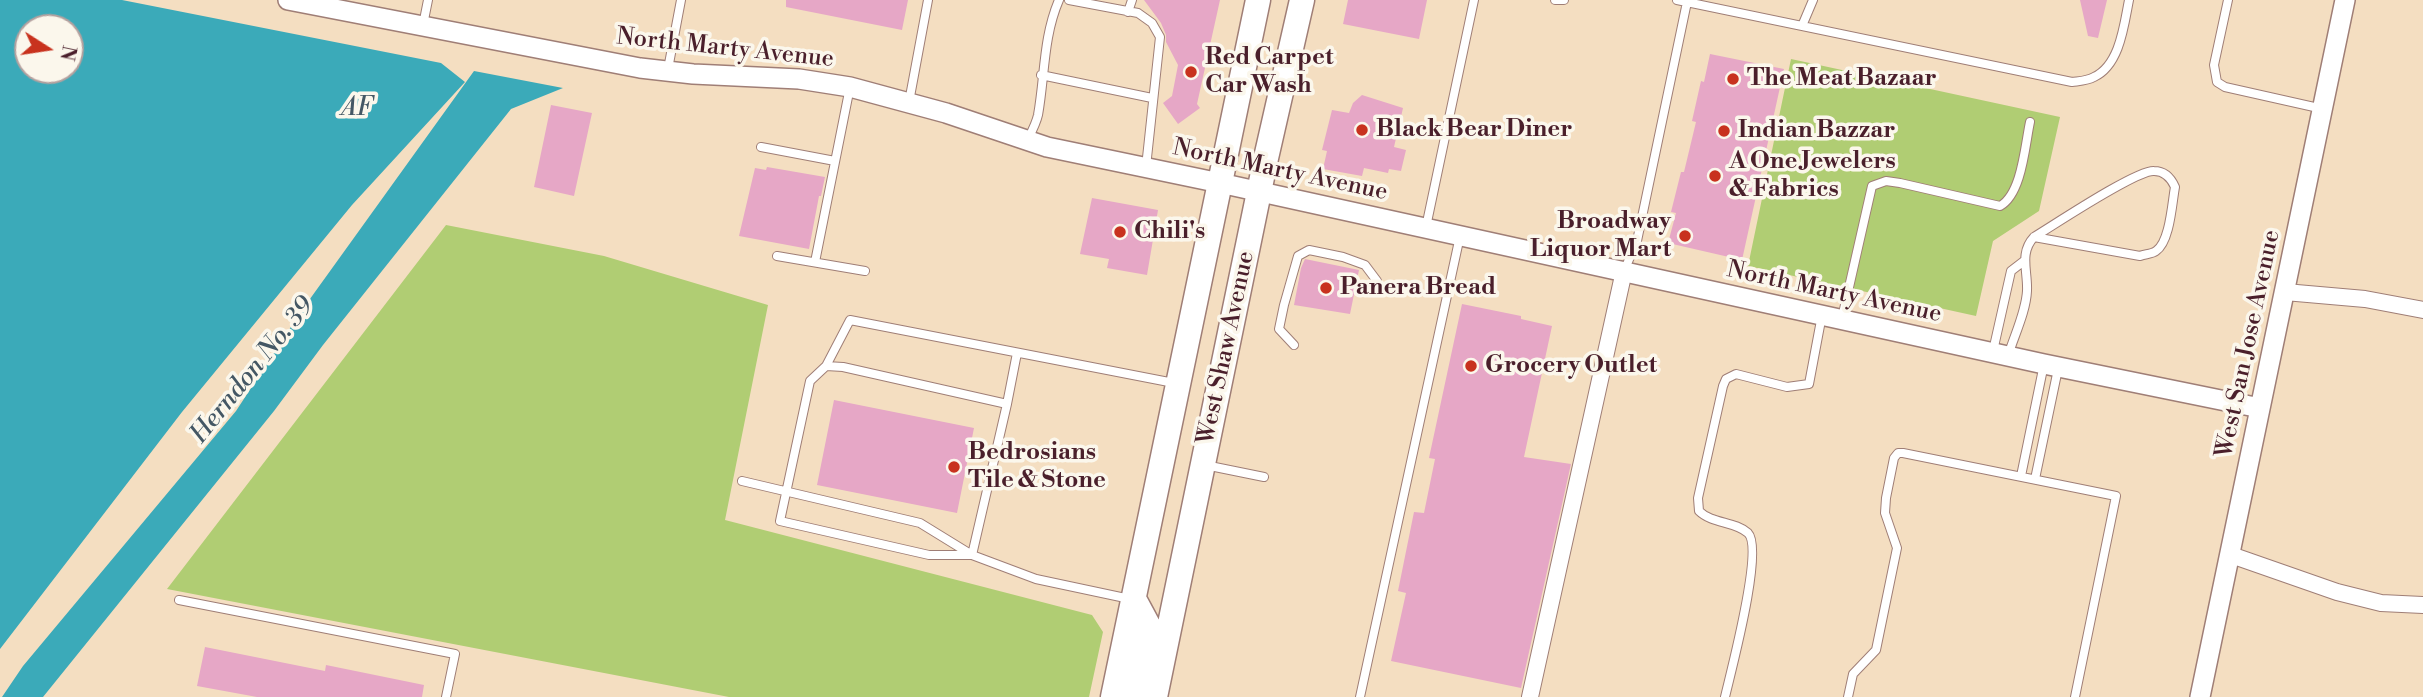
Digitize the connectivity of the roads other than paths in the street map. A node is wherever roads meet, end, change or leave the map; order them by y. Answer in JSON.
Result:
{"nodes":[{"id":1,"x":288,"y":0,"type":"edge"},
{"id":2,"x":428,"y":0,"type":"edge"},
{"id":3,"x":681,"y":0,"type":"edge"},
{"id":4,"x":928,"y":0,"type":"edge"},
{"id":5,"x":1059,"y":0,"type":"edge"},
{"id":6,"x":1069,"y":0,"type":"edge"},
{"id":7,"x":1132,"y":0,"type":"edge"},
{"id":8,"x":1258,"y":0,"type":"edge"},
{"id":9,"x":1302,"y":0,"type":"edge"},
{"id":10,"x":1474,"y":0,"type":"edge"},
{"id":11,"x":1555,"y":0,"type":"edge"},
{"id":12,"x":1564,"y":0,"type":"edge"},
{"id":13,"x":1677,"y":0,"type":"edge"},
{"id":14,"x":1813,"y":0,"type":"edge"},
{"id":15,"x":2129,"y":0,"type":"edge"},
{"id":16,"x":2228,"y":0,"type":"edge"},
{"id":17,"x":2345,"y":0,"type":"edge"},
{"id":18,"x":1687,"y":2,"type":"junction"},
{"id":19,"x":1128,"y":12,"type":"junction"},
{"id":20,"x":1801,"y":26,"type":"junction"},
{"id":21,"x":423,"y":27,"type":"junction"},
{"id":22,"x":667,"y":72,"type":"junction"},
{"id":23,"x":1041,"y":75,"type":"junction"},
{"id":24,"x":850,"y":88,"type":"junction"},
{"id":25,"x":1152,"y":98,"type":"junction"},
{"id":26,"x":909,"y":102,"type":"junction"},
{"id":27,"x":2323,"y":109,"type":"junction"},
{"id":28,"x":2030,"y":122,"type":"dead end"},
{"id":29,"x":1027,"y":141,"type":"junction"},
{"id":30,"x":761,"y":146,"type":"dead end"},
{"id":31,"x":835,"y":161,"type":"junction"},
{"id":32,"x":1146,"y":167,"type":"junction"},
{"id":33,"x":1220,"y":183,"type":"junction"},
{"id":34,"x":1259,"y":192,"type":"junction"},
{"id":35,"x":1426,"y":228,"type":"junction"},
{"id":36,"x":1460,"y":236,"type":"junction"},
{"id":37,"x":2034,"y":237,"type":"junction"},
{"id":38,"x":777,"y":256,"type":"dead end"},
{"id":39,"x":2024,"y":261,"type":"junction"},
{"id":40,"x":815,"y":262,"type":"junction"},
{"id":41,"x":865,"y":271,"type":"dead end"},
{"id":42,"x":1624,"y":271,"type":"junction"},
{"id":43,"x":1377,"y":281,"type":"dead end"},
{"id":44,"x":2284,"y":292,"type":"junction"},
{"id":45,"x":2423,"y":310,"type":"edge"},
{"id":46,"x":1832,"y":317,"type":"junction"},
{"id":47,"x":1294,"y":345,"type":"dead end"},
{"id":48,"x":1017,"y":353,"type":"junction"},
{"id":49,"x":2001,"y":354,"type":"junction"},
{"id":50,"x":2051,"y":365,"type":"junction"},
{"id":51,"x":826,"y":366,"type":"junction"},
{"id":52,"x":1177,"y":384,"type":"junction"},
{"id":53,"x":1006,"y":404,"type":"junction"},
{"id":54,"x":2260,"y":408,"type":"junction"},
{"id":55,"x":1202,"y":465,"type":"junction"},
{"id":56,"x":2021,"y":476,"type":"junction"},
{"id":57,"x":1264,"y":477,"type":"dead end"},
{"id":58,"x":2035,"y":479,"type":"junction"},
{"id":59,"x":742,"y":481,"type":"dead end"},
{"id":60,"x":786,"y":492,"type":"junction"},
{"id":61,"x":972,"y":555,"type":"junction"},
{"id":62,"x":2231,"y":555,"type":"junction"},
{"id":63,"x":1134,"y":599,"type":"junction"},
{"id":64,"x":179,"y":600,"type":"dead end"},
{"id":65,"x":2423,"y":605,"type":"edge"},
{"id":66,"x":446,"y":697,"type":"edge"},
{"id":67,"x":1113,"y":697,"type":"edge"},
{"id":68,"x":1135,"y":697,"type":"edge"},
{"id":69,"x":1155,"y":697,"type":"edge"},
{"id":70,"x":1360,"y":697,"type":"edge"},
{"id":71,"x":1530,"y":697,"type":"edge"},
{"id":72,"x":1725,"y":697,"type":"edge"},
{"id":73,"x":1848,"y":697,"type":"edge"},
{"id":74,"x":2075,"y":697,"type":"edge"},
{"id":75,"x":2200,"y":697,"type":"edge"}],
"edges":[{"from":1,"to":21,"type":"street","name":"North Marty Avenue"},
{"from":2,"to":21,"type":"lane"},
{"from":3,"to":22,"type":"lane"},
{"from":4,"to":26,"type":"lane"},
{"from":5,"to":23,"type":"lane"},
{"from":6,"to":19,"type":"lane"},
{"from":7,"to":19,"type":"lane"},
{"from":8,"to":33,"type":"main road","name":"West Shaw Avenue"},
{"from":9,"to":34,"type":"main road","name":"West Shaw Avenue"},
{"from":10,"to":35,"type":"lane"},
{"from":11,"to":12,"type":"lane"},
{"from":13,"to":18,"type":"lane"},
{"from":14,"to":20,"type":"lane"},
{"from":15,"to":20,"type":"lane"},
{"from":16,"to":27,"type":"lane"},
{"from":17,"to":27,"type":"street","name":"West San Jose Avenue"},
{"from":18,"to":20,"type":"lane"},
{"from":18,"to":42,"type":"lane"},
{"from":19,"to":25,"type":"lane"},
{"from":21,"to":22,"type":"street","name":"North Marty Avenue"},
{"from":22,"to":24,"type":"street","name":"North Marty Avenue"},
{"from":23,"to":25,"type":"lane"},
{"from":23,"to":29,"type":"lane"},
{"from":24,"to":26,"type":"street","name":"North Marty Avenue"},
{"from":24,"to":31,"type":"lane"},
{"from":25,"to":32,"type":"lane"},
{"from":26,"to":29,"type":"street","name":"North Marty Avenue"},
{"from":27,"to":44,"type":"street","name":"West San Jose Avenue"},
{"from":28,"to":46,"type":"lane"},
{"from":29,"to":32,"type":"street","name":"North Marty Avenue"},
{"from":30,"to":31,"type":"lane"},
{"from":31,"to":40,"type":"lane"},
{"from":32,"to":33,"type":"street","name":"North Marty Avenue"},
{"from":33,"to":34,"type":"street","name":"North Marty Avenue"},
{"from":33,"to":52,"type":"main road","name":"West Shaw Avenue"},
{"from":34,"to":35,"type":"street","name":"North Marty Avenue"},
{"from":34,"to":55,"type":"main road","name":"West Shaw Avenue"},
{"from":35,"to":36,"type":"street","name":"North Marty Avenue"},
{"from":36,"to":42,"type":"street","name":"North Marty Avenue"},
{"from":36,"to":70,"type":"lane"},
{"from":37,"to":37,"type":"lane"},
{"from":37,"to":39,"type":"lane"},
{"from":38,"to":40,"type":"lane"},
{"from":39,"to":49,"type":"lane"},
{"from":39,"to":49,"type":"lane"},
{"from":40,"to":41,"type":"lane"},
{"from":42,"to":46,"type":"street","name":"North Marty Avenue"},
{"from":42,"to":71,"type":"street"},
{"from":43,"to":47,"type":"lane"},
{"from":44,"to":45,"type":"street"},
{"from":44,"to":54,"type":"street","name":"West San Jose Avenue"},
{"from":46,"to":49,"type":"street","name":"North Marty Avenue"},
{"from":46,"to":72,"type":"lane"},
{"from":48,"to":51,"type":"lane"},
{"from":48,"to":52,"type":"lane"},
{"from":48,"to":53,"type":"lane"},
{"from":49,"to":50,"type":"street","name":"North Marty Avenue"},
{"from":50,"to":54,"type":"street","name":"North Marty Avenue"},
{"from":50,"to":56,"type":"lane"},
{"from":50,"to":58,"type":"lane"},
{"from":51,"to":53,"type":"lane"},
{"from":51,"to":60,"type":"lane"},
{"from":52,"to":63,"type":"main road","name":"West Shaw Avenue"},
{"from":53,"to":61,"type":"lane"},
{"from":54,"to":62,"type":"street","name":"West San Jose Avenue"},
{"from":55,"to":57,"type":"lane"},
{"from":55,"to":69,"type":"main road","name":"West Shaw Avenue"},
{"from":56,"to":58,"type":"lane"},
{"from":56,"to":73,"type":"lane"},
{"from":58,"to":74,"type":"lane"},
{"from":59,"to":60,"type":"lane"},
{"from":60,"to":61,"type":"lane"},
{"from":60,"to":61,"type":"lane"},
{"from":61,"to":63,"type":"lane"},
{"from":62,"to":65,"type":"street"},
{"from":62,"to":75,"type":"street","name":"West San Jose Avenue"},
{"from":63,"to":67,"type":"main road","name":"West Shaw Avenue"},
{"from":63,"to":68,"type":"main road"},
{"from":64,"to":66,"type":"lane"}]}
